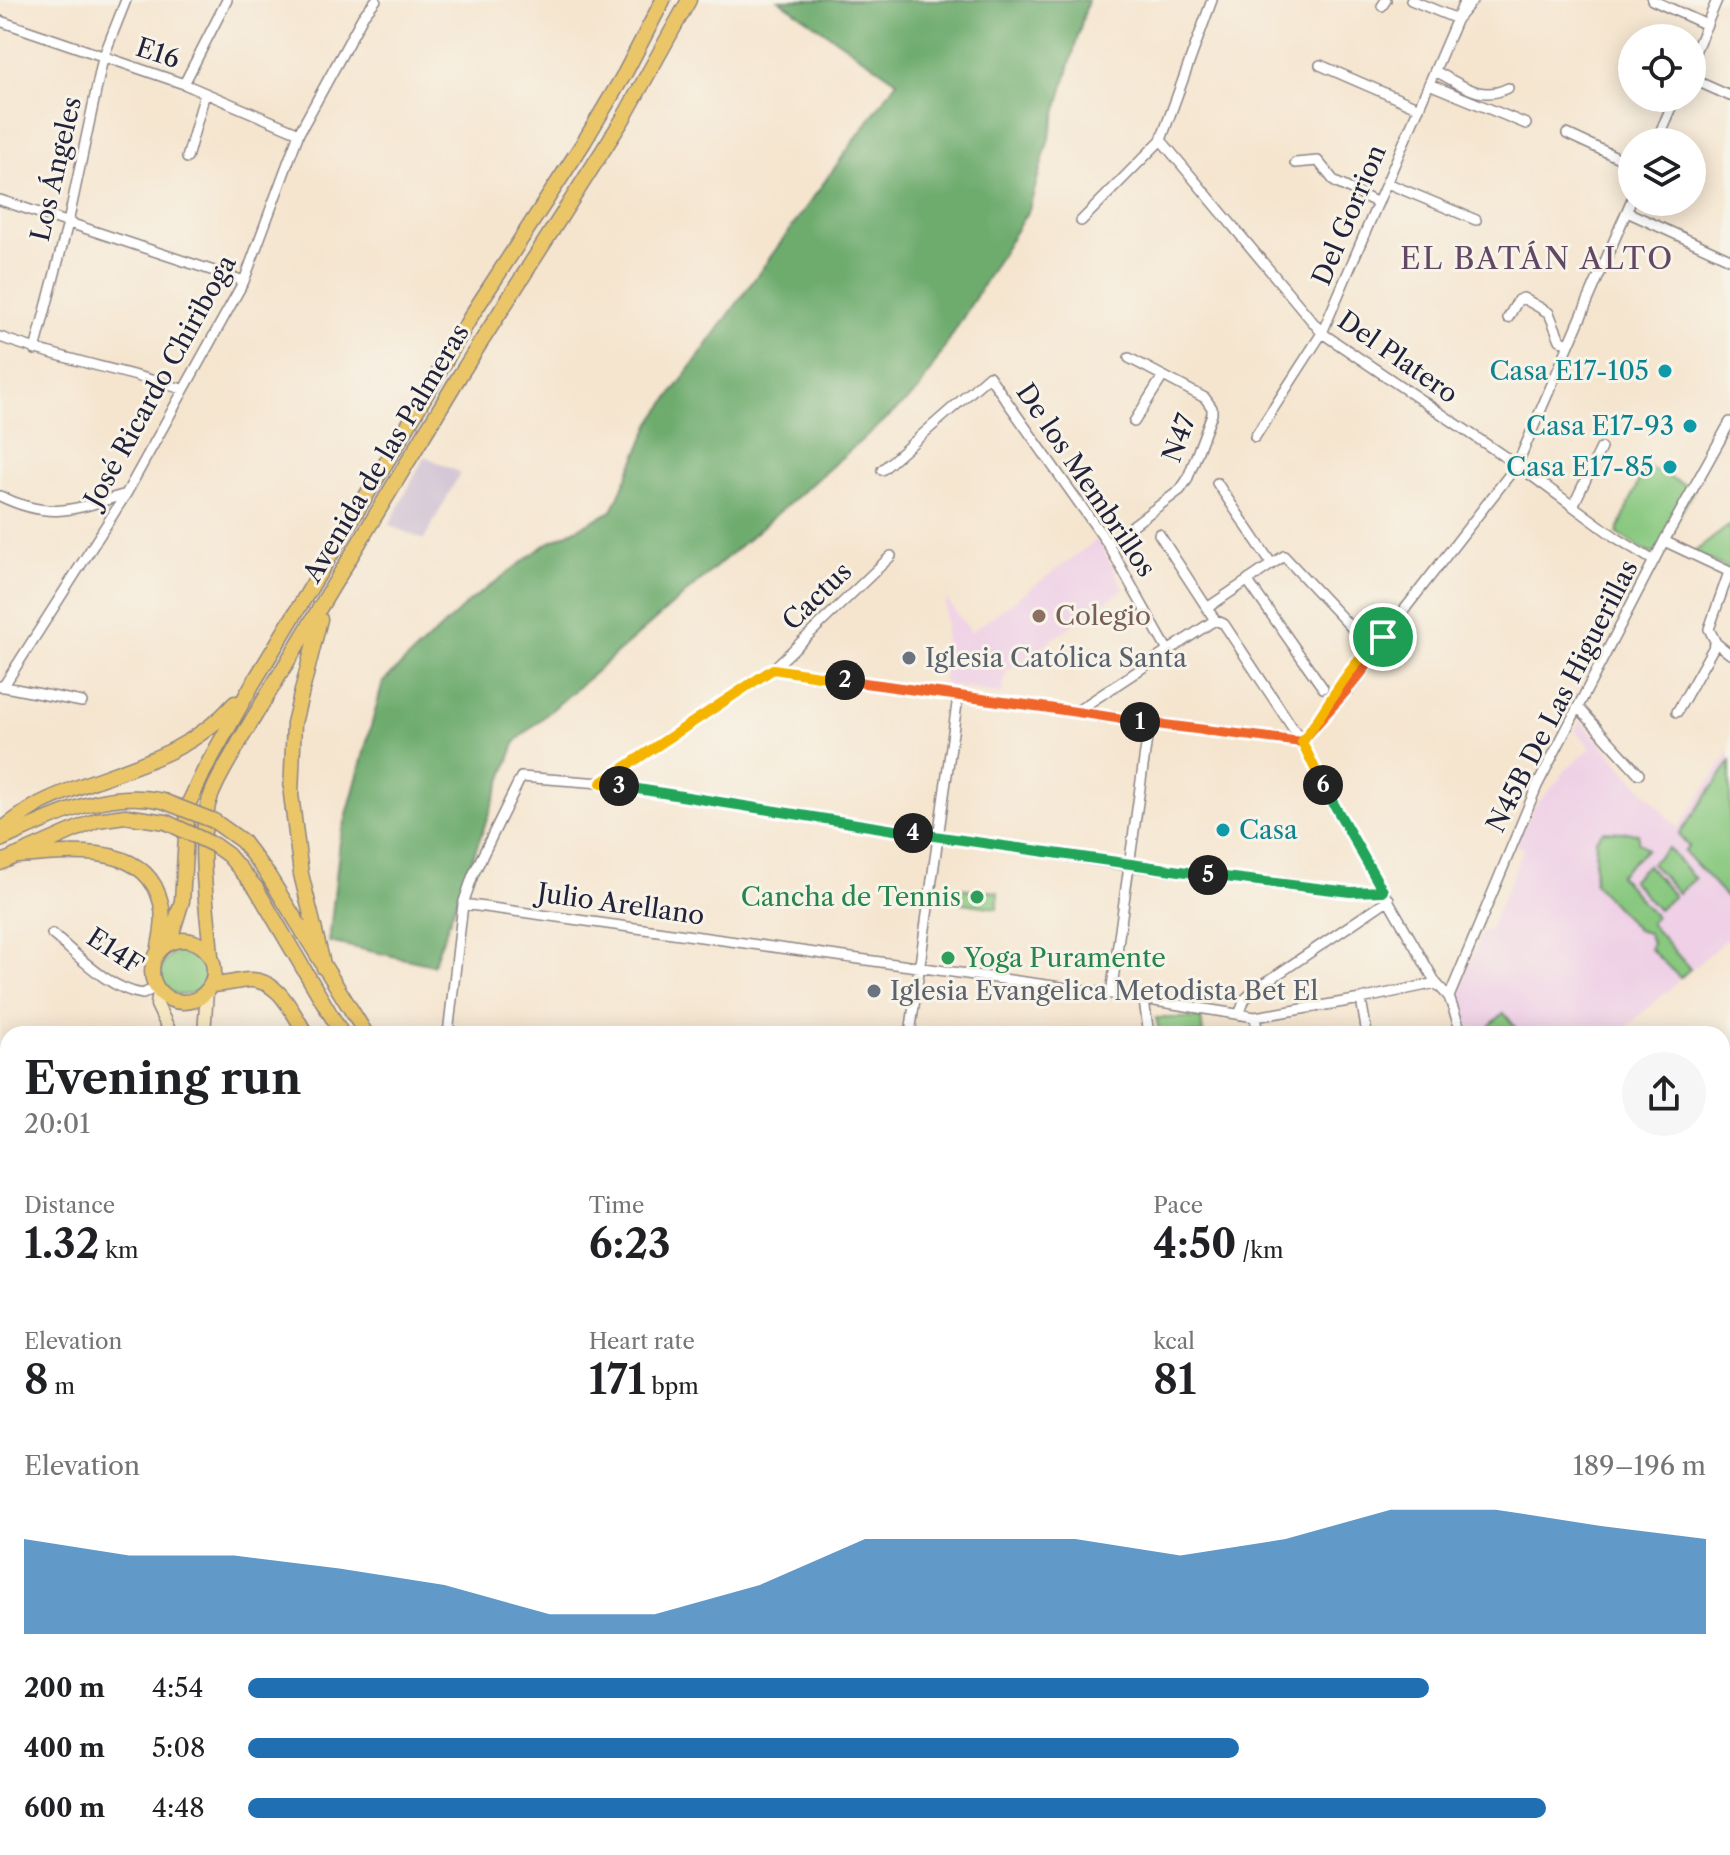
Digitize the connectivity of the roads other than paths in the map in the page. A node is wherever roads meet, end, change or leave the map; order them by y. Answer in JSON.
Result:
{"nodes":[{"id":1,"x":126,"y":0,"type":"edge"},
{"id":2,"x":227,"y":0,"type":"edge"},
{"id":3,"x":376,"y":0,"type":"edge"},
{"id":4,"x":663,"y":0,"type":"edge"},
{"id":5,"x":689,"y":0,"type":"edge"},
{"id":6,"x":1212,"y":0,"type":"edge"},
{"id":7,"x":1411,"y":0,"type":"edge"},
{"id":8,"x":1465,"y":0,"type":"edge"},
{"id":9,"x":1473,"y":0,"type":"edge"},
{"id":10,"x":1652,"y":0,"type":"edge"},
{"id":11,"x":1717,"y":0,"type":"edge"},
{"id":12,"x":1457,"y":19,"type":"junction"},
{"id":13,"x":0,"y":21,"type":"edge"},
{"id":14,"x":1707,"y":25,"type":"joint"},
{"id":15,"x":103,"y":58,"type":"junction"},
{"id":16,"x":1320,"y":65,"type":"dead end"},
{"id":17,"x":1435,"y":71,"type":"junction"},
{"id":18,"x":184,"y":84,"type":"junction"},
{"id":19,"x":1429,"y":84,"type":"junction"},
{"id":20,"x":1706,"y":85,"type":"edge"},
{"id":21,"x":1508,"y":88,"type":"dead end"},
{"id":22,"x":205,"y":93,"type":"junction"},
{"id":23,"x":1730,"y":96,"type":"edge"},
{"id":24,"x":1419,"y":108,"type":"junction"},
{"id":25,"x":1526,"y":124,"type":"dead end"},
{"id":26,"x":299,"y":133,"type":"junction"},
{"id":27,"x":1567,"y":134,"type":"dead end"},
{"id":28,"x":1161,"y":140,"type":"junction"},
{"id":29,"x":187,"y":158,"type":"dead end"},
{"id":30,"x":1618,"y":158,"type":"edge"},
{"id":31,"x":1295,"y":163,"type":"dead end"},
{"id":32,"x":1387,"y":183,"type":"junction"},
{"id":33,"x":0,"y":200,"type":"edge"},
{"id":34,"x":1378,"y":203,"type":"junction"},
{"id":35,"x":1625,"y":216,"type":"edge"},
{"id":36,"x":1636,"y":216,"type":"edge"},
{"id":37,"x":1476,"y":220,"type":"dead end"},
{"id":38,"x":1081,"y":221,"type":"dead end"},
{"id":39,"x":68,"y":223,"type":"junction"},
{"id":40,"x":1730,"y":259,"type":"edge"},
{"id":41,"x":244,"y":281,"type":"junction"},
{"id":42,"x":1508,"y":318,"type":"dead end"},
{"id":43,"x":1322,"y":333,"type":"junction"},
{"id":44,"x":0,"y":337,"type":"edge"},
{"id":45,"x":1569,"y":345,"type":"junction"},
{"id":46,"x":35,"y":350,"type":"junction"},
{"id":47,"x":1129,"y":358,"type":"dead end"},
{"id":48,"x":1163,"y":376,"type":"junction"},
{"id":49,"x":182,"y":389,"type":"junction"},
{"id":50,"x":1134,"y":422,"type":"dead end"},
{"id":51,"x":1730,"y":422,"type":"edge"},
{"id":52,"x":1255,"y":437,"type":"dead end"},
{"id":53,"x":1601,"y":448,"type":"dead end"},
{"id":54,"x":1517,"y":465,"type":"junction"},
{"id":55,"x":882,"y":470,"type":"dead end"},
{"id":56,"x":1217,"y":483,"type":"dead end"},
{"id":57,"x":126,"y":494,"type":"junction"},
{"id":58,"x":0,"y":496,"type":"edge"},
{"id":59,"x":1573,"y":506,"type":"junction"},
{"id":60,"x":1159,"y":534,"type":"dead end"},
{"id":61,"x":1664,"y":541,"type":"junction"},
{"id":62,"x":1108,"y":544,"type":"junction"},
{"id":63,"x":891,"y":556,"type":"dead end"},
{"id":64,"x":1654,"y":561,"type":"junction"},
{"id":65,"x":1271,"y":563,"type":"junction"},
{"id":66,"x":1730,"y":572,"type":"edge"},
{"id":67,"x":1247,"y":580,"type":"junction"},
{"id":68,"x":325,"y":602,"type":"junction"},
{"id":69,"x":1207,"y":608,"type":"junction"},
{"id":70,"x":1218,"y":620,"type":"junction"},
{"id":71,"x":1361,"y":638,"type":"dead end"},
{"id":72,"x":1716,"y":643,"type":"junction"},
{"id":73,"x":1168,"y":651,"type":"junction"},
{"id":74,"x":1730,"y":654,"type":"edge"},
{"id":75,"x":773,"y":669,"type":"junction"},
{"id":76,"x":252,"y":685,"type":"junction"},
{"id":77,"x":1,"y":687,"type":"edge"},
{"id":78,"x":1323,"y":688,"type":"dead end"},
{"id":79,"x":958,"y":697,"type":"junction"},
{"id":80,"x":82,"y":702,"type":"dead end"},
{"id":81,"x":1578,"y":707,"type":"junction"},
{"id":82,"x":1077,"y":711,"type":"junction"},
{"id":83,"x":1677,"y":712,"type":"dead end"},
{"id":84,"x":1149,"y":724,"type":"junction"},
{"id":85,"x":1302,"y":742,"type":"junction"},
{"id":86,"x":1639,"y":774,"type":"dead end"},
{"id":87,"x":601,"y":783,"type":"junction"},
{"id":88,"x":0,"y":831,"type":"edge"},
{"id":89,"x":940,"y":837,"type":"junction"},
{"id":90,"x":0,"y":840,"type":"edge"},
{"id":91,"x":15,"y":856,"type":"junction"},
{"id":92,"x":0,"y":863,"type":"edge"},
{"id":93,"x":1130,"y":866,"type":"junction"},
{"id":94,"x":1386,"y":895,"type":"junction"},
{"id":95,"x":463,"y":904,"type":"junction"},
{"id":96,"x":52,"y":934,"type":"dead end"},
{"id":97,"x":164,"y":948,"type":"junction"},
{"id":98,"x":211,"y":956,"type":"junction"},
{"id":99,"x":324,"y":968,"type":"junction"},
{"id":100,"x":921,"y":969,"type":"junction"},
{"id":101,"x":1436,"y":983,"type":"junction"},
{"id":102,"x":209,"y":988,"type":"junction"},
{"id":103,"x":158,"y":989,"type":"junction"},
{"id":104,"x":1111,"y":994,"type":"junction"},
{"id":105,"x":1449,"y":997,"type":"junction"},
{"id":106,"x":1361,"y":999,"type":"junction"},
{"id":107,"x":1144,"y":1001,"type":"junction"},
{"id":108,"x":1239,"y":1015,"type":"junction"},
{"id":109,"x":1255,"y":1017,"type":"junction"},
{"id":110,"x":167,"y":1026,"type":"edge"},
{"id":111,"x":205,"y":1026,"type":"edge"},
{"id":112,"x":301,"y":1026,"type":"edge"},
{"id":113,"x":337,"y":1026,"type":"edge"},
{"id":114,"x":361,"y":1026,"type":"edge"},
{"id":115,"x":449,"y":1026,"type":"edge"},
{"id":116,"x":911,"y":1026,"type":"edge"},
{"id":117,"x":1148,"y":1026,"type":"edge"},
{"id":118,"x":1257,"y":1026,"type":"edge"},
{"id":119,"x":1366,"y":1026,"type":"edge"},
{"id":120,"x":1459,"y":1026,"type":"edge"}],
"edges":[{"from":1,"to":15,"type":"street","name":"Los Ángeles"},
{"from":2,"to":18,"type":"street"},
{"from":3,"to":26,"type":"street","name":"José Ricardo Chiriboga"},
{"from":4,"to":76,"type":"main road","name":"Avenida de las Palmeras"},
{"from":5,"to":68,"type":"main road","name":"Avenida de las Palmeras"},
{"from":6,"to":28,"type":"street"},
{"from":7,"to":12,"type":"street"},
{"from":8,"to":12,"type":"street","name":"Del Gorrion"},
{"from":9,"to":12,"type":"street"},
{"from":10,"to":14,"type":"street"},
{"from":11,"to":14,"type":"street"},
{"from":12,"to":17,"type":"street","name":"Del Gorrion"},
{"from":13,"to":15,"type":"street","name":"E16"},
{"from":15,"to":18,"type":"street","name":"E16"},
{"from":15,"to":39,"type":"street","name":"Los Ángeles"},
{"from":16,"to":24,"type":"street"},
{"from":17,"to":19,"type":"street","name":"Del Gorrion"},
{"from":17,"to":21,"type":"street"},
{"from":18,"to":22,"type":"street","name":"E16"},
{"from":19,"to":24,"type":"street","name":"Del Gorrion"},
{"from":19,"to":25,"type":"street"},
{"from":20,"to":23,"type":"street"},
{"from":22,"to":26,"type":"street","name":"E16"},
{"from":22,"to":29,"type":"street"},
{"from":24,"to":32,"type":"street","name":"Del Gorrion"},
{"from":26,"to":41,"type":"street","name":"José Ricardo Chiriboga"},
{"from":27,"to":30,"type":"street"},
{"from":28,"to":38,"type":"street"},
{"from":28,"to":43,"type":"street","name":"Del Platero"},
{"from":31,"to":34,"type":"street"},
{"from":32,"to":34,"type":"street","name":"Del Gorrion"},
{"from":32,"to":37,"type":"street"},
{"from":33,"to":39,"type":"street"},
{"from":34,"to":43,"type":"street","name":"Del Gorrion"},
{"from":35,"to":45,"type":"street"},
{"from":36,"to":40,"type":"street"},
{"from":39,"to":41,"type":"street"},
{"from":39,"to":46,"type":"street","name":"Los Ángeles"},
{"from":41,"to":49,"type":"street","name":"José Ricardo Chiriboga"},
{"from":42,"to":45,"type":"street"},
{"from":43,"to":52,"type":"street","name":"Del Gorrion"},
{"from":43,"to":54,"type":"street","name":"Del Platero"},
{"from":44,"to":46,"type":"street"},
{"from":45,"to":54,"type":"street"},
{"from":46,"to":49,"type":"street"},
{"from":47,"to":48,"type":"street","name":"N47"},
{"from":48,"to":50,"type":"street"},
{"from":48,"to":62,"type":"street","name":"N47"},
{"from":49,"to":57,"type":"street","name":"José Ricardo Chiriboga"},
{"from":51,"to":61,"type":"street","name":"N45B De Las Higuerillas"},
{"from":53,"to":59,"type":"street"},
{"from":54,"to":59,"type":"street","name":"Del Platero"},
{"from":54,"to":85,"type":"street"},
{"from":55,"to":62,"type":"street","name":"De los Membrillos"},
{"from":56,"to":65,"type":"street"},
{"from":57,"to":58,"type":"street"},
{"from":57,"to":77,"type":"street","name":"José Ricardo Chiriboga"},
{"from":59,"to":64,"type":"street","name":"Del Platero"},
{"from":60,"to":69,"type":"street"},
{"from":61,"to":64,"type":"street","name":"N45B De Las Higuerillas"},
{"from":61,"to":66,"type":"street"},
{"from":62,"to":73,"type":"street","name":"De los Membrillos"},
{"from":63,"to":75,"type":"street","name":"Cactus"},
{"from":64,"to":81,"type":"street","name":"N45B De Las Higuerillas"},
{"from":65,"to":67,"type":"street"},
{"from":65,"to":71,"type":"street"},
{"from":66,"to":72,"type":"street"},
{"from":67,"to":69,"type":"street"},
{"from":67,"to":78,"type":"street"},
{"from":68,"to":98,"type":"main road","name":"Avenida de las Palmeras"},
{"from":68,"to":99,"type":"main road"},
{"from":69,"to":70,"type":"street"},
{"from":70,"to":73,"type":"street"},
{"from":70,"to":85,"type":"street"},
{"from":72,"to":74,"type":"street"},
{"from":72,"to":83,"type":"street"},
{"from":73,"to":82,"type":"street"},
{"from":75,"to":79,"type":"street"},
{"from":75,"to":87,"type":"street","name":"Cactus"},
{"from":76,"to":88,"type":"main road"},
{"from":76,"to":97,"type":"main road","name":"Avenida de las Palmeras"},
{"from":77,"to":80,"type":"street"},
{"from":79,"to":82,"type":"street"},
{"from":79,"to":89,"type":"street"},
{"from":81,"to":86,"type":"street"},
{"from":81,"to":105,"type":"street","name":"N45B De Las Higuerillas"},
{"from":82,"to":84,"type":"street"},
{"from":84,"to":85,"type":"street"},
{"from":84,"to":93,"type":"street"},
{"from":85,"to":94,"type":"street"},
{"from":87,"to":89,"type":"street"},
{"from":87,"to":95,"type":"street"},
{"from":89,"to":93,"type":"street"},
{"from":89,"to":100,"type":"street"},
{"from":90,"to":99,"type":"main road","bridge":true},
{"from":91,"to":92,"type":"main road"},
{"from":91,"to":97,"type":"main road"},
{"from":91,"to":113,"type":"main road","bridge":true},
{"from":93,"to":94,"type":"street"},
{"from":93,"to":104,"type":"street"},
{"from":94,"to":101,"type":"street"},
{"from":94,"to":108,"type":"street"},
{"from":95,"to":100,"type":"street","name":"Julio Arellano"},
{"from":95,"to":115,"type":"street"},
{"from":96,"to":103,"type":"street","name":"E14F"},
{"from":97,"to":98,"type":"main road"},
{"from":97,"to":103,"type":"main road","name":"Avenida de las Palmeras"},
{"from":98,"to":102,"type":"main road","name":"Avenida de las Palmeras"},
{"from":99,"to":114,"type":"main road"},
{"from":100,"to":104,"type":"street","name":"Julio Arellano"},
{"from":100,"to":116,"type":"street"},
{"from":101,"to":105,"type":"street"},
{"from":101,"to":106,"type":"street","name":"Julio Arellano"},
{"from":102,"to":103,"type":"main road"},
{"from":102,"to":111,"type":"main road","name":"Avenida de las Palmeras"},
{"from":102,"to":112,"type":"main road"},
{"from":103,"to":110,"type":"main road","name":"Avenida de las Palmeras"},
{"from":104,"to":107,"type":"street","name":"Julio Arellano"},
{"from":105,"to":120,"type":"street"},
{"from":106,"to":109,"type":"street","name":"Julio Arellano"},
{"from":106,"to":119,"type":"street"},
{"from":107,"to":108,"type":"street","name":"Julio Arellano"},
{"from":107,"to":117,"type":"street"},
{"from":108,"to":109,"type":"street","name":"Julio Arellano"},
{"from":109,"to":118,"type":"street"}]}
